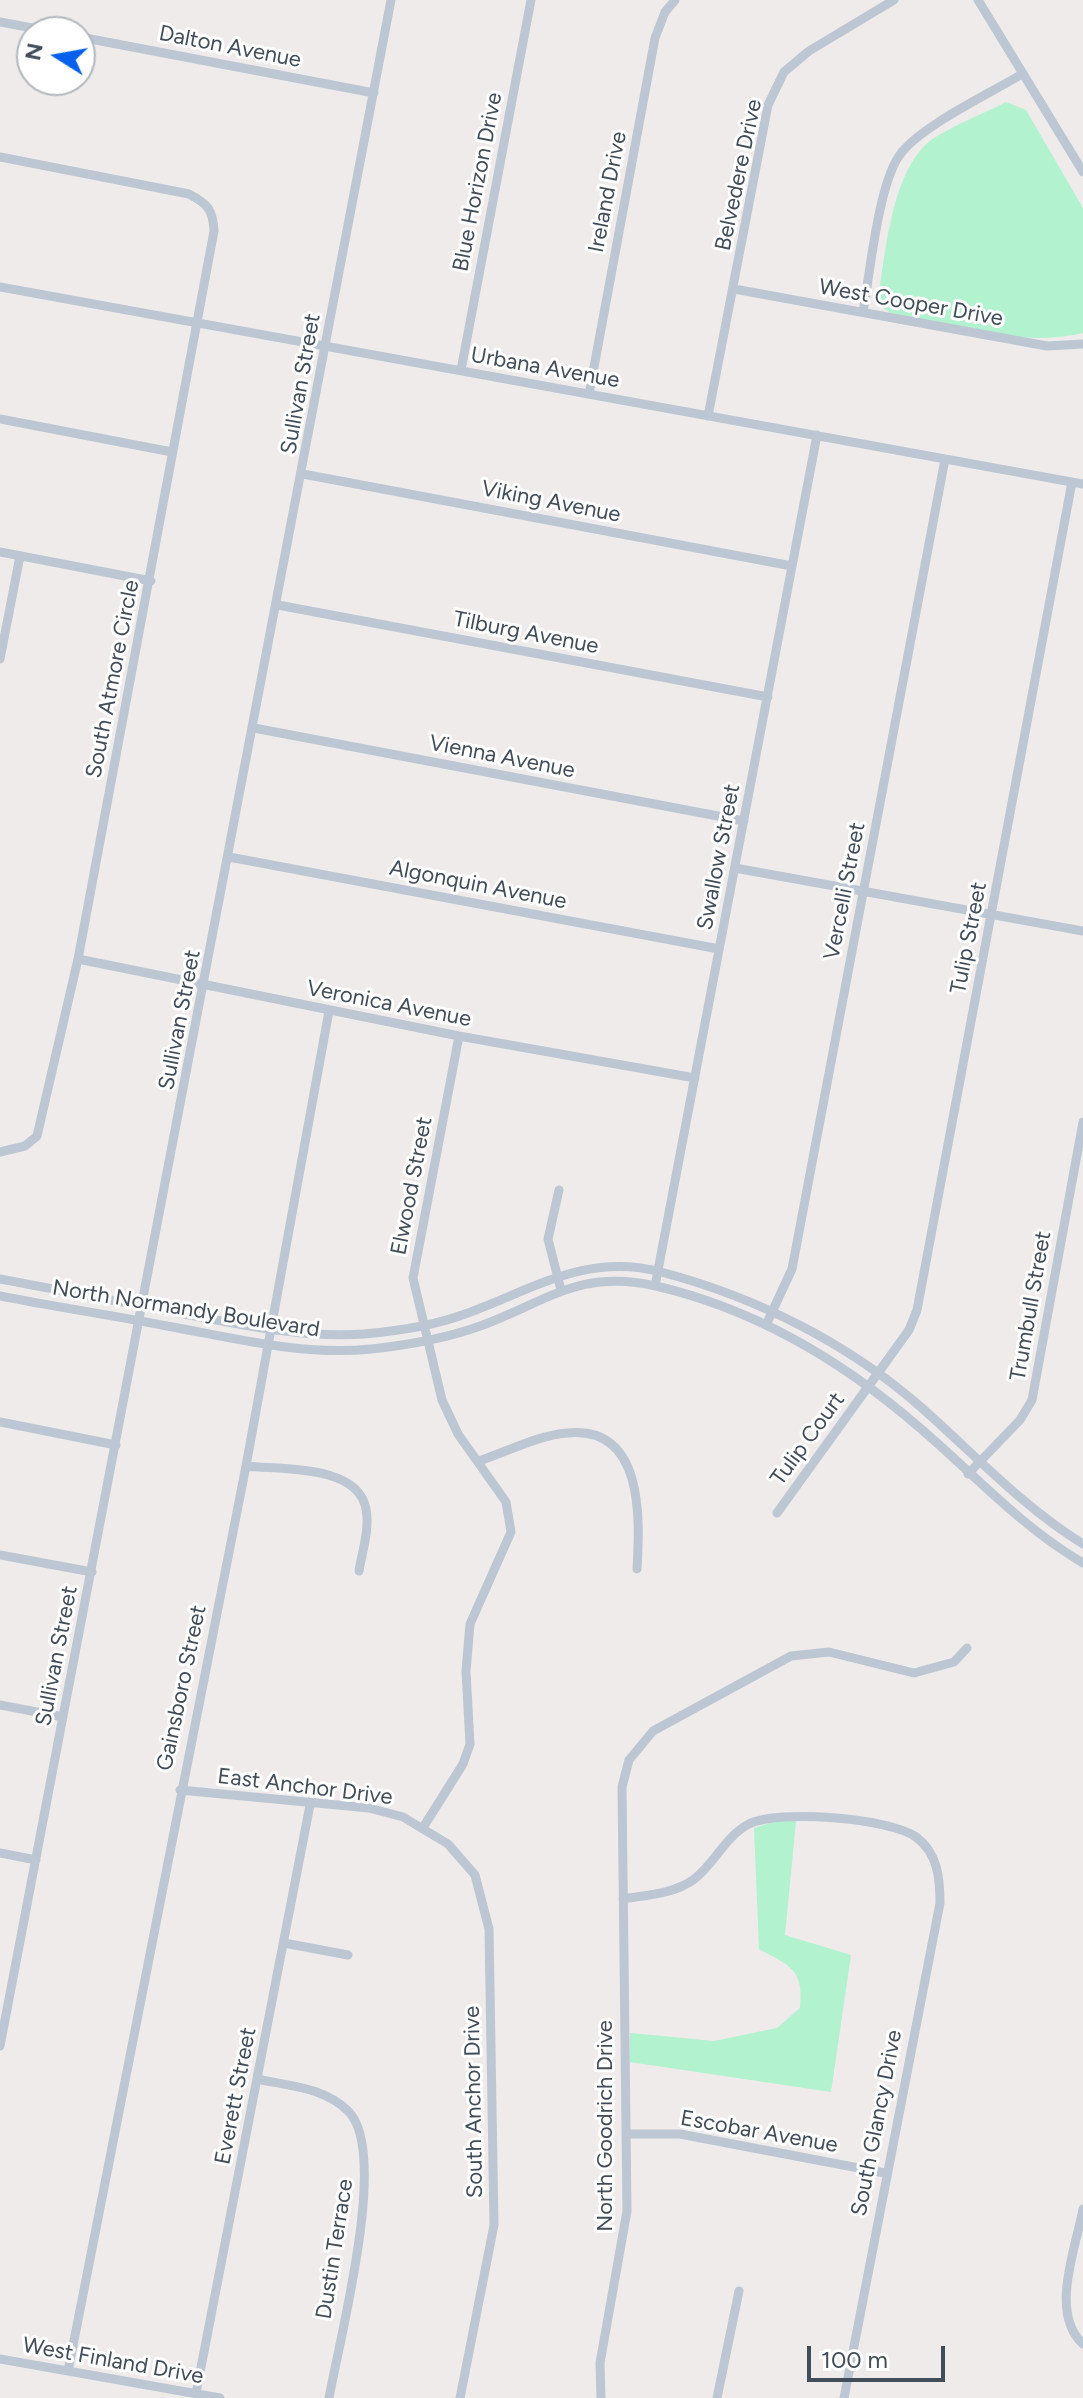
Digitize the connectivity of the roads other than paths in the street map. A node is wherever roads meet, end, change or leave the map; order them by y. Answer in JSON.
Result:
{"nodes":[{"id":1,"x":391,"y":0,"type":"edge"},
{"id":2,"x":531,"y":0,"type":"edge"},
{"id":3,"x":675,"y":0,"type":"edge"},
{"id":4,"x":894,"y":0,"type":"edge"},
{"id":5,"x":978,"y":0,"type":"edge"},
{"id":6,"x":96,"y":40,"type":"edge"},
{"id":7,"x":1022,"y":74,"type":"junction"},
{"id":8,"x":374,"y":93,"type":"junction"},
{"id":9,"x":0,"y":157,"type":"edge"},
{"id":10,"x":1083,"y":172,"type":"edge"},
{"id":11,"x":0,"y":287,"type":"edge"},
{"id":12,"x":734,"y":289,"type":"junction"},
{"id":13,"x":863,"y":312,"type":"junction"},
{"id":14,"x":198,"y":325,"type":"junction"},
{"id":15,"x":1083,"y":344,"type":"edge"},
{"id":16,"x":326,"y":347,"type":"junction"},
{"id":17,"x":461,"y":370,"type":"junction"},
{"id":18,"x":589,"y":394,"type":"junction"},
{"id":19,"x":708,"y":416,"type":"junction"},
{"id":20,"x":0,"y":419,"type":"edge"},
{"id":21,"x":817,"y":435,"type":"junction"},
{"id":22,"x":172,"y":452,"type":"junction"},
{"id":23,"x":945,"y":459,"type":"junction"},
{"id":24,"x":303,"y":474,"type":"junction"},
{"id":25,"x":1078,"y":483,"type":"edge"},
{"id":26,"x":0,"y":552,"type":"edge"},
{"id":27,"x":20,"y":556,"type":"junction"},
{"id":28,"x":792,"y":566,"type":"junction"},
{"id":29,"x":151,"y":581,"type":"junction"},
{"id":30,"x":278,"y":605,"type":"junction"},
{"id":31,"x":0,"y":659,"type":"edge"},
{"id":32,"x":768,"y":697,"type":"junction"},
{"id":33,"x":254,"y":728,"type":"junction"},
{"id":34,"x":744,"y":821,"type":"junction"},
{"id":35,"x":229,"y":857,"type":"junction"},
{"id":36,"x":735,"y":868,"type":"junction"},
{"id":37,"x":864,"y":889,"type":"junction"},
{"id":38,"x":992,"y":914,"type":"junction"},
{"id":39,"x":1083,"y":931,"type":"edge"},
{"id":40,"x":719,"y":949,"type":"junction"},
{"id":41,"x":78,"y":959,"type":"junction"},
{"id":42,"x":205,"y":985,"type":"junction"},
{"id":43,"x":329,"y":1011,"type":"junction"},
{"id":44,"x":459,"y":1036,"type":"junction"},
{"id":45,"x":695,"y":1078,"type":"junction"},
{"id":46,"x":1083,"y":1122,"type":"edge"},
{"id":47,"x":0,"y":1152,"type":"edge"},
{"id":48,"x":559,"y":1190,"type":"dead end"},
{"id":49,"x":658,"y":1271,"type":"junction"},
{"id":50,"x":557,"y":1275,"type":"junction"},
{"id":51,"x":0,"y":1279,"type":"edge"},
{"id":52,"x":655,"y":1286,"type":"junction"},
{"id":53,"x":561,"y":1290,"type":"junction"},
{"id":54,"x":0,"y":1296,"type":"edge"},
{"id":55,"x":143,"y":1306,"type":"junction"},
{"id":56,"x":772,"y":1311,"type":"junction"},
{"id":57,"x":140,"y":1321,"type":"junction"},
{"id":58,"x":766,"y":1325,"type":"junction"},
{"id":59,"x":425,"y":1326,"type":"junction"},
{"id":60,"x":269,"y":1329,"type":"junction"},
{"id":61,"x":428,"y":1340,"type":"junction"},
{"id":62,"x":266,"y":1344,"type":"junction"},
{"id":63,"x":877,"y":1373,"type":"junction"},
{"id":64,"x":869,"y":1386,"type":"junction"},
{"id":65,"x":0,"y":1422,"type":"edge"},
{"id":66,"x":116,"y":1445,"type":"junction"},
{"id":67,"x":479,"y":1461,"type":"junction"},
{"id":68,"x":980,"y":1463,"type":"junction"},
{"id":69,"x":246,"y":1466,"type":"junction"},
{"id":70,"x":968,"y":1474,"type":"junction"},
{"id":71,"x":777,"y":1513,"type":"dead end"},
{"id":72,"x":1083,"y":1544,"type":"edge"},
{"id":73,"x":0,"y":1555,"type":"edge"},
{"id":74,"x":1083,"y":1563,"type":"edge"},
{"id":75,"x":637,"y":1569,"type":"dead end"},
{"id":76,"x":359,"y":1571,"type":"dead end"},
{"id":77,"x":92,"y":1572,"type":"junction"},
{"id":78,"x":967,"y":1648,"type":"dead end"},
{"id":79,"x":0,"y":1705,"type":"edge"},
{"id":80,"x":63,"y":1717,"type":"junction"},
{"id":81,"x":180,"y":1790,"type":"junction"},
{"id":82,"x":310,"y":1805,"type":"junction"},
{"id":83,"x":424,"y":1826,"type":"junction"},
{"id":84,"x":0,"y":1853,"type":"edge"},
{"id":85,"x":36,"y":1860,"type":"junction"},
{"id":86,"x":623,"y":1899,"type":"junction"},
{"id":87,"x":284,"y":1943,"type":"junction"},
{"id":88,"x":348,"y":1955,"type":"dead end"},
{"id":89,"x":0,"y":1986,"type":"edge"},
{"id":90,"x":11,"y":1989,"type":"junction"},
{"id":91,"x":0,"y":2046,"type":"edge"},
{"id":92,"x":257,"y":2079,"type":"junction"},
{"id":93,"x":626,"y":2134,"type":"junction"},
{"id":94,"x":885,"y":2173,"type":"junction"},
{"id":95,"x":1083,"y":2209,"type":"edge"},
{"id":96,"x":739,"y":2291,"type":"dead end"},
{"id":97,"x":1083,"y":2344,"type":"edge"},
{"id":98,"x":0,"y":2359,"type":"edge"},
{"id":99,"x":68,"y":2371,"type":"junction"},
{"id":100,"x":196,"y":2393,"type":"junction"},
{"id":101,"x":220,"y":2398,"type":"edge"},
{"id":102,"x":329,"y":2398,"type":"edge"},
{"id":103,"x":460,"y":2398,"type":"edge"},
{"id":104,"x":601,"y":2398,"type":"edge"},
{"id":105,"x":717,"y":2398,"type":"edge"},
{"id":106,"x":844,"y":2398,"type":"edge"}],
"edges":[{"from":1,"to":8,"type":"street","name":"Sullivan Street"},
{"from":2,"to":17,"type":"street","name":"Blue Horizon Drive"},
{"from":3,"to":18,"type":"street","name":"Ireland Drive"},
{"from":4,"to":12,"type":"street","name":"Belvedere Drive"},
{"from":5,"to":7,"type":"street"},
{"from":6,"to":8,"type":"street","name":"Dalton Avenue"},
{"from":7,"to":10,"type":"street"},
{"from":7,"to":13,"type":"street"},
{"from":8,"to":16,"type":"street","name":"Sullivan Street"},
{"from":9,"to":14,"type":"street","name":"South Atmore Circle"},
{"from":11,"to":14,"type":"street","name":"Urbana Avenue"},
{"from":12,"to":13,"type":"street","name":"West Cooper Drive"},
{"from":12,"to":19,"type":"street","name":"Belvedere Drive"},
{"from":13,"to":15,"type":"street","name":"West Cooper Drive"},
{"from":14,"to":16,"type":"street","name":"Urbana Avenue"},
{"from":14,"to":22,"type":"street","name":"South Atmore Circle"},
{"from":16,"to":17,"type":"street","name":"Urbana Avenue"},
{"from":16,"to":24,"type":"street","name":"Sullivan Street"},
{"from":17,"to":18,"type":"street","name":"Urbana Avenue"},
{"from":18,"to":19,"type":"street","name":"Urbana Avenue"},
{"from":19,"to":21,"type":"street","name":"Urbana Avenue"},
{"from":20,"to":22,"type":"street"},
{"from":21,"to":23,"type":"street","name":"Urbana Avenue"},
{"from":21,"to":28,"type":"street","name":"Swallow Street"},
{"from":22,"to":29,"type":"street","name":"South Atmore Circle"},
{"from":23,"to":25,"type":"street","name":"Urbana Avenue"},
{"from":23,"to":37,"type":"street","name":"Vercelli Street"},
{"from":24,"to":28,"type":"street","name":"Viking Avenue"},
{"from":24,"to":30,"type":"street","name":"Sullivan Street"},
{"from":25,"to":38,"type":"street","name":"Tulip Street"},
{"from":26,"to":27,"type":"street"},
{"from":27,"to":29,"type":"street"},
{"from":27,"to":31,"type":"street"},
{"from":28,"to":32,"type":"street","name":"Swallow Street"},
{"from":29,"to":41,"type":"street","name":"South Atmore Circle"},
{"from":30,"to":32,"type":"street","name":"Tilburg Avenue"},
{"from":30,"to":33,"type":"street","name":"Sullivan Street"},
{"from":32,"to":34,"type":"street","name":"Swallow Street"},
{"from":33,"to":34,"type":"street","name":"Vienna Avenue"},
{"from":33,"to":35,"type":"street","name":"Sullivan Street"},
{"from":34,"to":36,"type":"street","name":"Swallow Street"},
{"from":35,"to":40,"type":"street","name":"Algonquin Avenue"},
{"from":35,"to":42,"type":"street","name":"Sullivan Street"},
{"from":36,"to":37,"type":"street"},
{"from":36,"to":40,"type":"street","name":"Swallow Street"},
{"from":37,"to":38,"type":"street"},
{"from":37,"to":56,"type":"street","name":"Vercelli Street"},
{"from":38,"to":39,"type":"street"},
{"from":38,"to":63,"type":"street","name":"Tulip Street"},
{"from":40,"to":45,"type":"street","name":"Swallow Street"},
{"from":41,"to":42,"type":"street","name":"Veronica Avenue"},
{"from":41,"to":47,"type":"street","name":"South Atmore Circle"},
{"from":42,"to":43,"type":"street","name":"Veronica Avenue"},
{"from":42,"to":55,"type":"street","name":"Sullivan Street"},
{"from":43,"to":44,"type":"street","name":"Veronica Avenue"},
{"from":43,"to":60,"type":"street","name":"Gainsboro Street"},
{"from":44,"to":45,"type":"street","name":"Veronica Avenue"},
{"from":44,"to":59,"type":"street","name":"Elwood Street"},
{"from":45,"to":49,"type":"street","name":"Swallow Street"},
{"from":46,"to":68,"type":"street","name":"Trumbull Street"},
{"from":48,"to":50,"type":"street"},
{"from":49,"to":50,"type":"street","name":"North Normandy Boulevard"},
{"from":49,"to":52,"type":"street","name":"Swallow Street"},
{"from":49,"to":56,"type":"street","name":"North Normandy Boulevard"},
{"from":50,"to":53,"type":"street"},
{"from":50,"to":59,"type":"street","name":"North Normandy Boulevard"},
{"from":51,"to":55,"type":"street","name":"North Normandy Boulevard"},
{"from":52,"to":53,"type":"street","name":"North Normandy Boulevard"},
{"from":52,"to":58,"type":"street","name":"North Normandy Boulevard"},
{"from":53,"to":61,"type":"street","name":"North Normandy Boulevard"},
{"from":54,"to":57,"type":"street","name":"North Normandy Boulevard"},
{"from":55,"to":57,"type":"street","name":"Sullivan Street"},
{"from":55,"to":60,"type":"street","name":"North Normandy Boulevard"},
{"from":56,"to":58,"type":"street","name":"Vercelli Street"},
{"from":56,"to":63,"type":"street","name":"North Normandy Boulevard"},
{"from":57,"to":62,"type":"street","name":"North Normandy Boulevard"},
{"from":57,"to":66,"type":"street","name":"Sullivan Street"},
{"from":58,"to":64,"type":"street","name":"North Normandy Boulevard"},
{"from":59,"to":60,"type":"street","name":"North Normandy Boulevard"},
{"from":59,"to":61,"type":"street","name":"Elwood Street"},
{"from":60,"to":62,"type":"street","name":"Gainsboro Street"},
{"from":61,"to":62,"type":"street","name":"North Normandy Boulevard"},
{"from":61,"to":67,"type":"street","name":"Elwood Street"},
{"from":62,"to":69,"type":"street","name":"Gainsboro Street"},
{"from":63,"to":64,"type":"street","name":"Tulip Street"},
{"from":63,"to":68,"type":"street","name":"North Normandy Boulevard"},
{"from":64,"to":70,"type":"street","name":"North Normandy Boulevard"},
{"from":64,"to":71,"type":"street","name":"Tulip Court"},
{"from":65,"to":66,"type":"street"},
{"from":66,"to":77,"type":"street","name":"Sullivan Street"},
{"from":67,"to":75,"type":"street"},
{"from":67,"to":83,"type":"street","name":"Elwood Street"},
{"from":68,"to":70,"type":"street","name":"Trumbull Street"},
{"from":68,"to":72,"type":"street","name":"North Normandy Boulevard"},
{"from":69,"to":76,"type":"street"},
{"from":69,"to":81,"type":"street","name":"Gainsboro Street"},
{"from":70,"to":74,"type":"street","name":"North Normandy Boulevard"},
{"from":73,"to":77,"type":"street"},
{"from":77,"to":80,"type":"street","name":"Sullivan Street"},
{"from":78,"to":86,"type":"street","name":"North Goodrich Drive"},
{"from":79,"to":80,"type":"street"},
{"from":80,"to":85,"type":"street","name":"Sullivan Street"},
{"from":81,"to":82,"type":"street","name":"East Anchor Drive"},
{"from":81,"to":99,"type":"street","name":"Gainsboro Street"},
{"from":82,"to":83,"type":"street","name":"East Anchor Drive"},
{"from":82,"to":87,"type":"street","name":"Everett Street"},
{"from":83,"to":103,"type":"street","name":"South Anchor Drive"},
{"from":84,"to":85,"type":"street"},
{"from":85,"to":90,"type":"street","name":"Sullivan Street"},
{"from":86,"to":93,"type":"street","name":"North Goodrich Drive"},
{"from":86,"to":94,"type":"street","name":"South Glancy Drive"},
{"from":87,"to":88,"type":"street"},
{"from":87,"to":92,"type":"street","name":"Everett Street"},
{"from":89,"to":90,"type":"street"},
{"from":90,"to":91,"type":"street","name":"Sullivan Street"},
{"from":92,"to":100,"type":"street","name":"Everett Street"},
{"from":92,"to":102,"type":"street","name":"Dustin Terrace"},
{"from":93,"to":94,"type":"street","name":"Escobar Avenue"},
{"from":93,"to":104,"type":"street","name":"North Goodrich Drive"},
{"from":94,"to":106,"type":"street","name":"South Glancy Drive"},
{"from":95,"to":97,"type":"street"},
{"from":96,"to":105,"type":"street"},
{"from":98,"to":99,"type":"street","name":"West Finland Drive"},
{"from":99,"to":100,"type":"street","name":"West Finland Drive"},
{"from":100,"to":101,"type":"street","name":"West Finland Drive"}]}
